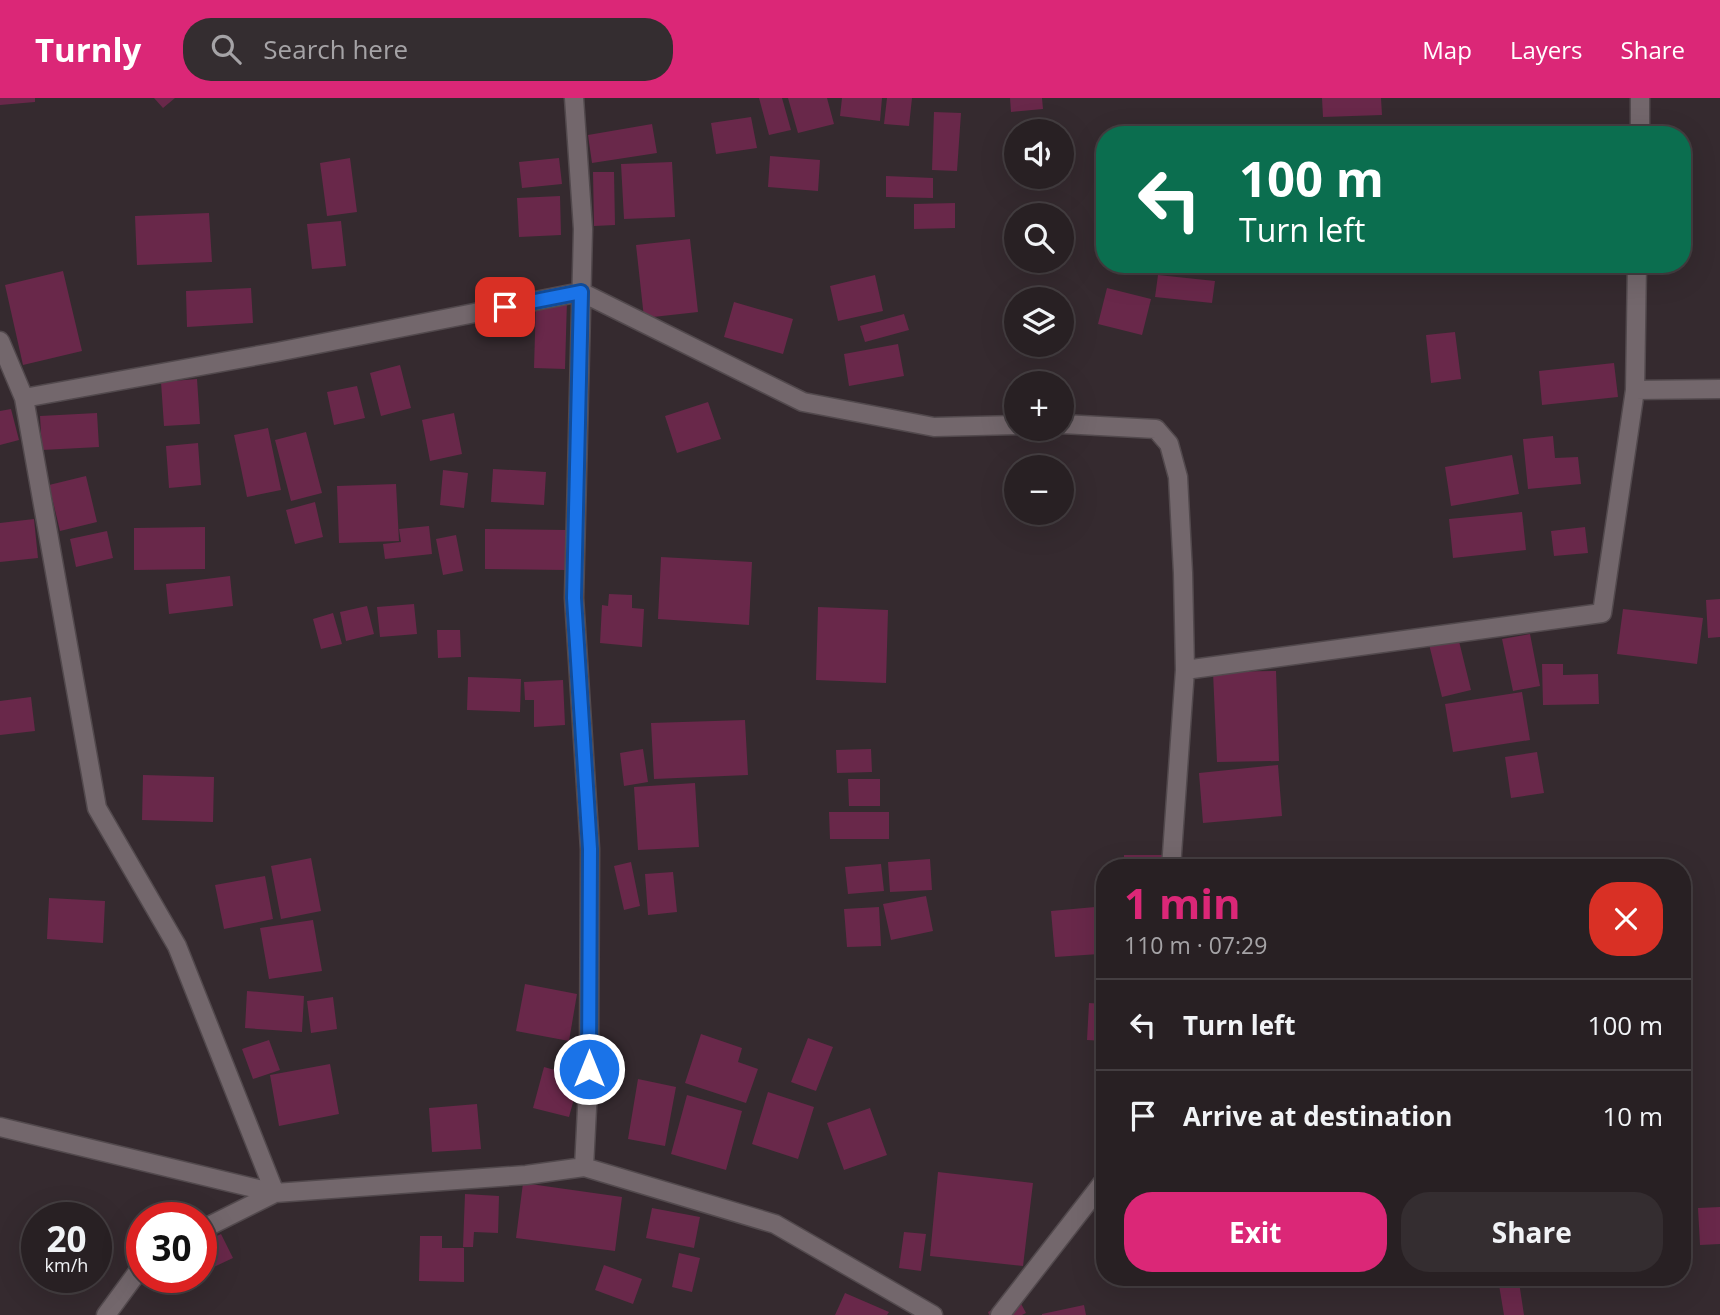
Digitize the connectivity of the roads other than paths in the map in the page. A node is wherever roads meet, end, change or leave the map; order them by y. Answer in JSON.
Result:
{"nodes":[{"id":1,"x":574,"y":98,"type":"edge"},
{"id":2,"x":1640,"y":98,"type":"edge"},
{"id":3,"x":1640,"y":126,"type":"edge"},
{"id":4,"x":1637,"y":273,"type":"edge"},
{"id":5,"x":581,"y":292,"type":"junction"},
{"id":6,"x":0,"y":341,"type":"edge"},
{"id":7,"x":1720,"y":388,"type":"edge"},
{"id":8,"x":1634,"y":390,"type":"junction"},
{"id":9,"x":24,"y":398,"type":"junction"},
{"id":10,"x":1004,"y":425,"type":"edge"},
{"id":11,"x":1074,"y":425,"type":"edge"},
{"id":12,"x":1185,"y":670,"type":"junction"},
{"id":13,"x":1172,"y":859,"type":"edge"},
{"id":14,"x":0,"y":1127,"type":"edge"},
{"id":15,"x":584,"y":1167,"type":"junction"},
{"id":16,"x":1096,"y":1191,"type":"edge"},
{"id":17,"x":275,"y":1193,"type":"junction"},
{"id":18,"x":217,"y":1222,"type":"edge"},
{"id":19,"x":126,"y":1288,"type":"edge"},
{"id":20,"x":106,"y":1315,"type":"edge"},
{"id":21,"x":933,"y":1315,"type":"edge"},
{"id":22,"x":1000,"y":1315,"type":"edge"}],
"edges":[{"from":1,"to":5,"type":"street"},
{"from":2,"to":3,"type":"street"},
{"from":4,"to":8,"type":"street"},
{"from":5,"to":9,"type":"street"},
{"from":5,"to":10,"type":"street"},
{"from":5,"to":15,"type":"street"},
{"from":6,"to":9,"type":"street"},
{"from":7,"to":8,"type":"street"},
{"from":8,"to":12,"type":"street"},
{"from":9,"to":17,"type":"street"},
{"from":11,"to":12,"type":"street"},
{"from":12,"to":13,"type":"street"},
{"from":14,"to":17,"type":"street"},
{"from":15,"to":17,"type":"street"},
{"from":15,"to":21,"type":"street"},
{"from":16,"to":22,"type":"street"},
{"from":17,"to":18,"type":"street"},
{"from":19,"to":20,"type":"street"}]}
